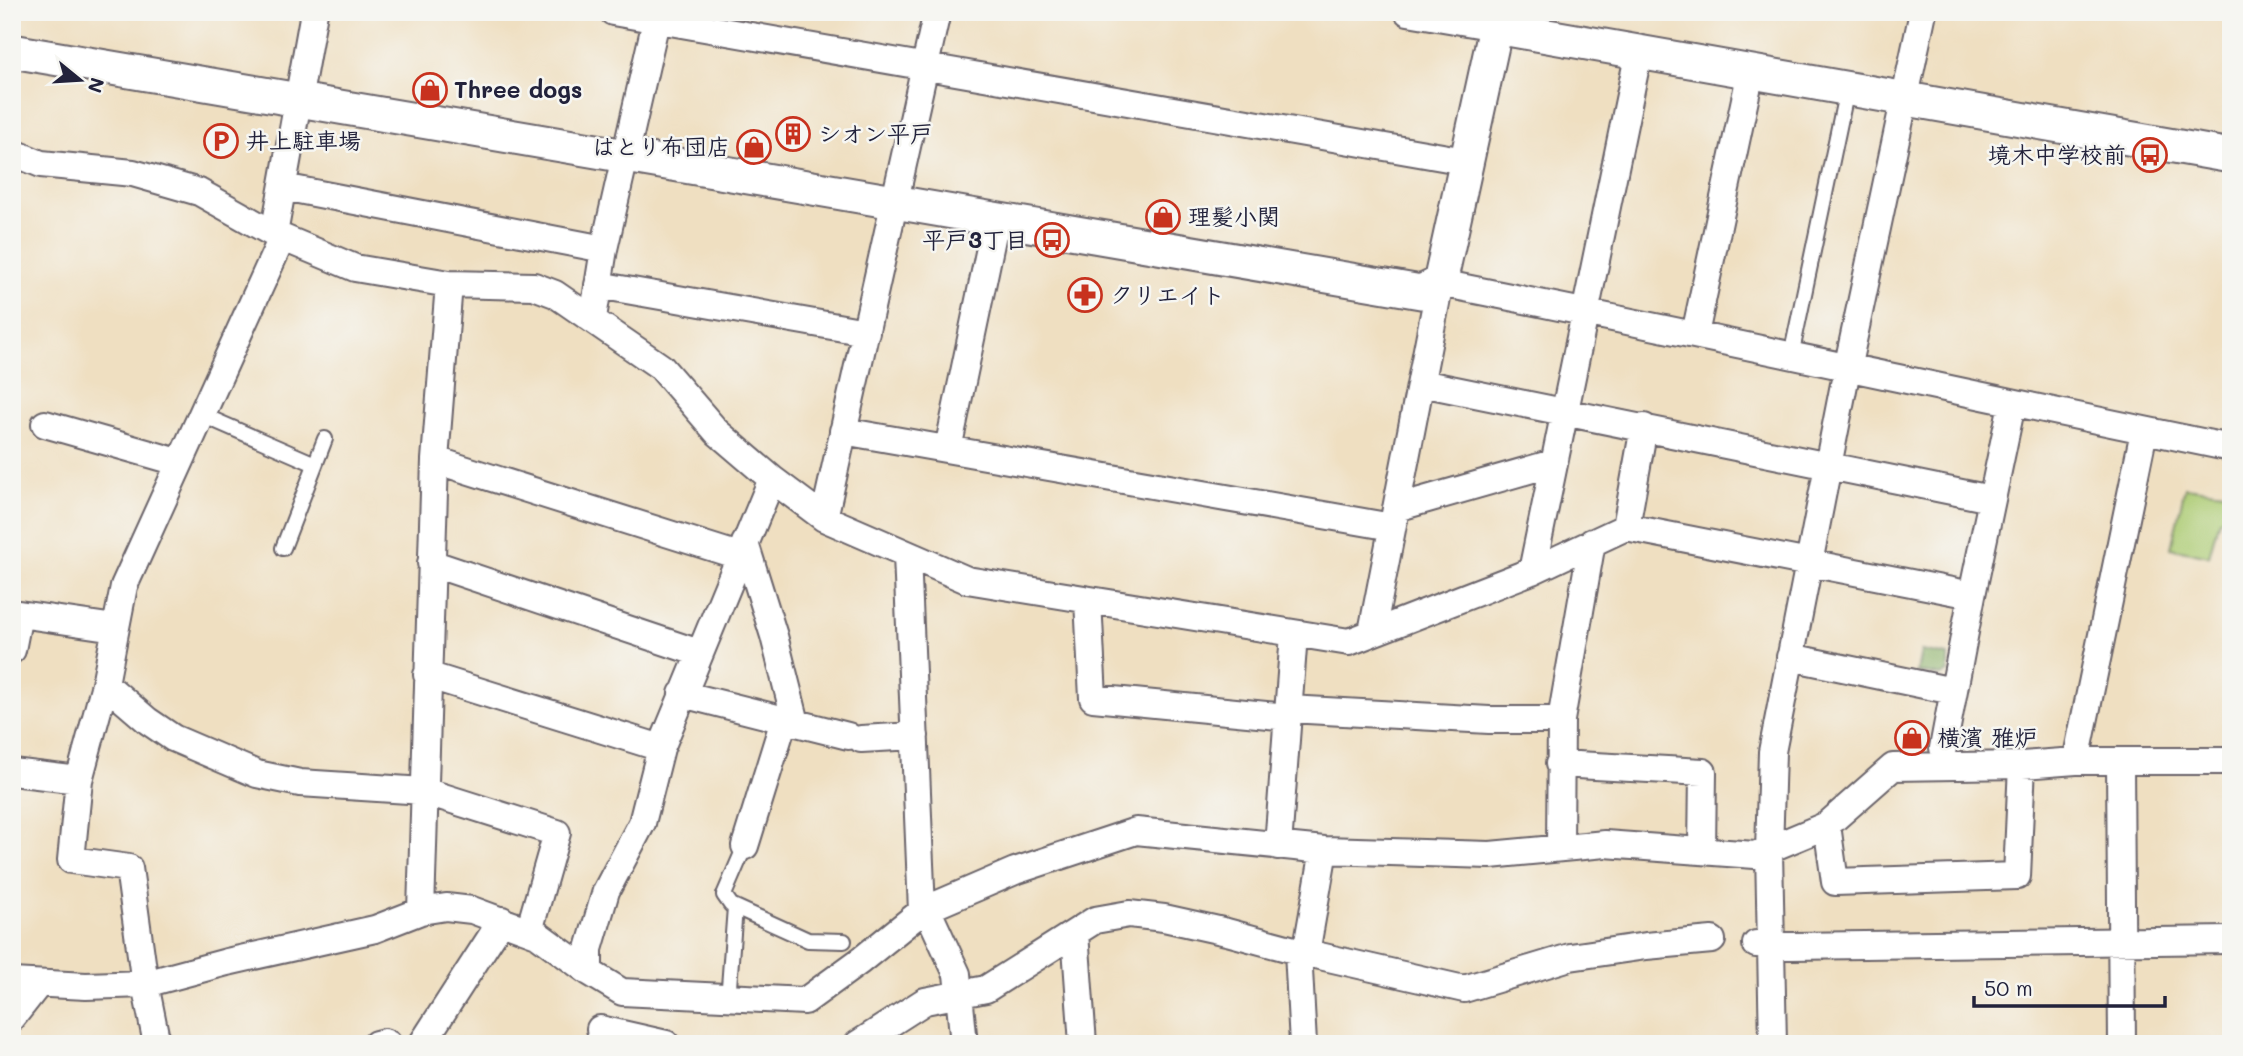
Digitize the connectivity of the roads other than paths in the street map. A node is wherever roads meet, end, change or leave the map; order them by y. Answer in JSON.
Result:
{"nodes":[{"id":1,"x":314,"y":12,"type":"edge"},
{"id":2,"x":613,"y":12,"type":"edge"},
{"id":3,"x":937,"y":12,"type":"edge"},
{"id":4,"x":1408,"y":12,"type":"edge"},
{"id":5,"x":1923,"y":12,"type":"edge"},
{"id":6,"x":657,"y":16,"type":"edge"},
{"id":7,"x":1498,"y":20,"type":"edge"},
{"id":8,"x":12,"y":51,"type":"edge"},
{"id":9,"x":1639,"y":51,"type":"junction"},
{"id":10,"x":925,"y":65,"type":"junction"},
{"id":11,"x":1751,"y":71,"type":"junction"},
{"id":12,"x":1847,"y":88,"type":"junction"},
{"id":13,"x":1905,"y":98,"type":"junction"},
{"id":14,"x":298,"y":99,"type":"junction"},
{"id":15,"x":12,"y":152,"type":"edge"},
{"id":16,"x":625,"y":156,"type":"junction"},
{"id":17,"x":2231,"y":156,"type":"edge"},
{"id":18,"x":1465,"y":161,"type":"junction"},
{"id":19,"x":283,"y":187,"type":"junction"},
{"id":20,"x":896,"y":202,"type":"junction"},
{"id":21,"x":996,"y":219,"type":"junction"},
{"id":22,"x":278,"y":236,"type":"junction"},
{"id":23,"x":604,"y":249,"type":"junction"},
{"id":24,"x":1440,"y":283,"type":"junction"},
{"id":25,"x":449,"y":284,"type":"junction"},
{"id":26,"x":598,"y":285,"type":"junction"},
{"id":27,"x":1586,"y":312,"type":"junction"},
{"id":28,"x":593,"y":318,"type":"junction"},
{"id":29,"x":866,"y":332,"type":"junction"},
{"id":30,"x":1695,"y":334,"type":"junction"},
{"id":31,"x":1791,"y":356,"type":"junction"},
{"id":32,"x":1847,"y":369,"type":"junction"},
{"id":33,"x":1421,"y":383,"type":"junction"},
{"id":34,"x":2012,"y":404,"type":"junction"},
{"id":35,"x":1564,"y":412,"type":"junction"},
{"id":36,"x":200,"y":414,"type":"junction"},
{"id":37,"x":45,"y":424,"type":"dead end"},
{"id":38,"x":1644,"y":427,"type":"junction"},
{"id":39,"x":843,"y":431,"type":"junction"},
{"id":40,"x":2144,"y":431,"type":"junction"},
{"id":41,"x":325,"y":439,"type":"dead end"},
{"id":42,"x":2231,"y":448,"type":"edge"},
{"id":43,"x":948,"y":449,"type":"junction"},
{"id":44,"x":435,"y":460,"type":"junction"},
{"id":45,"x":178,"y":463,"type":"junction"},
{"id":46,"x":1553,"y":463,"type":"junction"},
{"id":47,"x":315,"y":464,"type":"junction"},
{"id":48,"x":1828,"y":466,"type":"junction"},
{"id":49,"x":772,"y":479,"type":"junction"},
{"id":50,"x":1991,"y":499,"type":"junction"},
{"id":51,"x":1394,"y":517,"type":"junction"},
{"id":52,"x":824,"y":518,"type":"junction"},
{"id":53,"x":1626,"y":527,"type":"junction"},
{"id":54,"x":1592,"y":542,"type":"junction"},
{"id":55,"x":284,"y":548,"type":"dead end"},
{"id":56,"x":742,"y":549,"type":"junction"},
{"id":57,"x":907,"y":555,"type":"junction"},
{"id":58,"x":431,"y":563,"type":"junction"},
{"id":59,"x":1809,"y":564,"type":"junction"},
{"id":60,"x":1532,"y":570,"type":"junction"},
{"id":61,"x":1972,"y":595,"type":"junction"},
{"id":62,"x":1088,"y":600,"type":"junction"},
{"id":63,"x":115,"y":628,"type":"junction"},
{"id":64,"x":1372,"y":632,"type":"junction"},
{"id":65,"x":1294,"y":634,"type":"junction"},
{"id":66,"x":12,"y":650,"type":"edge"},
{"id":67,"x":699,"y":653,"type":"junction"},
{"id":68,"x":1790,"y":657,"type":"junction"},
{"id":69,"x":427,"y":675,"type":"junction"},
{"id":70,"x":105,"y":684,"type":"junction"},
{"id":71,"x":1953,"y":691,"type":"junction"},
{"id":72,"x":682,"y":694,"type":"junction"},
{"id":73,"x":1289,"y":713,"type":"junction"},
{"id":74,"x":1561,"y":720,"type":"junction"},
{"id":75,"x":790,"y":722,"type":"junction"},
{"id":76,"x":915,"y":736,"type":"junction"},
{"id":77,"x":661,"y":748,"type":"junction"},
{"id":78,"x":1941,"y":756,"type":"junction"},
{"id":79,"x":2076,"y":761,"type":"junction"},
{"id":80,"x":2231,"y":761,"type":"edge"},
{"id":81,"x":2120,"y":762,"type":"junction"},
{"id":82,"x":1559,"y":764,"type":"junction"},
{"id":83,"x":2022,"y":765,"type":"junction"},
{"id":84,"x":12,"y":772,"type":"edge"},
{"id":85,"x":79,"y":780,"type":"junction"},
{"id":86,"x":424,"y":791,"type":"junction"},
{"id":87,"x":1827,"y":825,"type":"junction"},
{"id":88,"x":745,"y":845,"type":"joint"},
{"id":89,"x":1279,"y":846,"type":"junction"},
{"id":90,"x":1560,"y":848,"type":"junction"},
{"id":91,"x":1324,"y":850,"type":"junction"},
{"id":92,"x":1702,"y":851,"type":"junction"},
{"id":93,"x":1769,"y":851,"type":"junction"},
{"id":94,"x":735,"y":907,"type":"junction"},
{"id":95,"x":925,"y":910,"type":"junction"},
{"id":96,"x":421,"y":911,"type":"junction"},
{"id":97,"x":502,"y":920,"type":"junction"},
{"id":98,"x":529,"y":931,"type":"junction"},
{"id":99,"x":1074,"y":933,"type":"junction"},
{"id":100,"x":844,"y":940,"type":"dead end"},
{"id":101,"x":1712,"y":940,"type":"dead end"},
{"id":102,"x":2231,"y":940,"type":"edge"},
{"id":103,"x":2122,"y":943,"type":"junction"},
{"id":104,"x":1764,"y":944,"type":"junction"},
{"id":105,"x":1302,"y":952,"type":"junction"},
{"id":106,"x":589,"y":972,"type":"junction"},
{"id":107,"x":25,"y":983,"type":"edge"},
{"id":108,"x":145,"y":984,"type":"junction"},
{"id":109,"x":729,"y":988,"type":"dead end"},
{"id":110,"x":622,"y":992,"type":"junction"},
{"id":111,"x":958,"y":995,"type":"junction"},
{"id":112,"x":12,"y":1018,"type":"edge"},
{"id":113,"x":596,"y":1036,"type":"edge"},
{"id":114,"x":156,"y":1044,"type":"edge"},
{"id":115,"x":376,"y":1044,"type":"edge"},
{"id":116,"x":388,"y":1044,"type":"edge"},
{"id":117,"x":422,"y":1044,"type":"edge"},
{"id":118,"x":666,"y":1044,"type":"edge"},
{"id":119,"x":858,"y":1044,"type":"edge"},
{"id":120,"x":964,"y":1044,"type":"edge"},
{"id":121,"x":1083,"y":1044,"type":"edge"},
{"id":122,"x":1303,"y":1044,"type":"edge"},
{"id":123,"x":1773,"y":1044,"type":"edge"},
{"id":124,"x":2122,"y":1044,"type":"edge"}],
"edges":[{"from":1,"to":14,"type":"street"},
{"from":2,"to":6,"type":"street"},
{"from":3,"to":10,"type":"street"},
{"from":4,"to":7,"type":"street"},
{"from":5,"to":13,"type":"street"},
{"from":6,"to":10,"type":"street"},
{"from":6,"to":16,"type":"street"},
{"from":7,"to":9,"type":"street"},
{"from":7,"to":18,"type":"street"},
{"from":8,"to":14,"type":"street"},
{"from":9,"to":11,"type":"street"},
{"from":9,"to":27,"type":"street"},
{"from":10,"to":18,"type":"street"},
{"from":10,"to":20,"type":"street"},
{"from":11,"to":12,"type":"street"},
{"from":11,"to":30,"type":"street"},
{"from":12,"to":13,"type":"street"},
{"from":12,"to":31,"type":"lane"},
{"from":13,"to":17,"type":"street"},
{"from":13,"to":32,"type":"street"},
{"from":14,"to":16,"type":"street"},
{"from":14,"to":19,"type":"street"},
{"from":15,"to":22,"type":"street"},
{"from":16,"to":20,"type":"street"},
{"from":16,"to":23,"type":"street"},
{"from":18,"to":24,"type":"street"},
{"from":19,"to":22,"type":"street"},
{"from":19,"to":23,"type":"street"},
{"from":20,"to":21,"type":"street"},
{"from":20,"to":29,"type":"street"},
{"from":21,"to":24,"type":"street"},
{"from":21,"to":43,"type":"street"},
{"from":22,"to":25,"type":"street"},
{"from":22,"to":36,"type":"street"},
{"from":23,"to":26,"type":"street"},
{"from":24,"to":27,"type":"street"},
{"from":24,"to":33,"type":"street"},
{"from":25,"to":28,"type":"street"},
{"from":25,"to":44,"type":"street"},
{"from":26,"to":28,"type":"street"},
{"from":26,"to":29,"type":"street"},
{"from":27,"to":30,"type":"street"},
{"from":27,"to":35,"type":"street"},
{"from":28,"to":49,"type":"street"},
{"from":29,"to":39,"type":"street"},
{"from":30,"to":31,"type":"street"},
{"from":31,"to":32,"type":"street"},
{"from":32,"to":34,"type":"street"},
{"from":32,"to":48,"type":"street"},
{"from":33,"to":35,"type":"street"},
{"from":33,"to":51,"type":"street"},
{"from":34,"to":40,"type":"street"},
{"from":34,"to":50,"type":"street"},
{"from":35,"to":38,"type":"street"},
{"from":35,"to":46,"type":"street"},
{"from":36,"to":45,"type":"street"},
{"from":36,"to":47,"type":"lane"},
{"from":37,"to":45,"type":"street"},
{"from":38,"to":48,"type":"street"},
{"from":38,"to":53,"type":"street"},
{"from":39,"to":43,"type":"street"},
{"from":39,"to":52,"type":"street"},
{"from":40,"to":42,"type":"street"},
{"from":40,"to":79,"type":"street"},
{"from":41,"to":47,"type":"lane"},
{"from":43,"to":51,"type":"street"},
{"from":44,"to":56,"type":"street"},
{"from":44,"to":58,"type":"street"},
{"from":45,"to":63,"type":"street"},
{"from":46,"to":51,"type":"street"},
{"from":46,"to":60,"type":"street"},
{"from":47,"to":55,"type":"lane"},
{"from":48,"to":50,"type":"street"},
{"from":48,"to":59,"type":"street"},
{"from":49,"to":52,"type":"street"},
{"from":49,"to":56,"type":"street"},
{"from":50,"to":61,"type":"street"},
{"from":51,"to":64,"type":"street"},
{"from":52,"to":57,"type":"street"},
{"from":53,"to":54,"type":"street"},
{"from":53,"to":59,"type":"street"},
{"from":54,"to":60,"type":"street"},
{"from":54,"to":74,"type":"street"},
{"from":56,"to":67,"type":"street"},
{"from":56,"to":75,"type":"street"},
{"from":57,"to":62,"type":"street"},
{"from":57,"to":76,"type":"street"},
{"from":58,"to":67,"type":"street"},
{"from":58,"to":69,"type":"street"},
{"from":59,"to":61,"type":"street"},
{"from":59,"to":68,"type":"street"},
{"from":60,"to":64,"type":"street"},
{"from":61,"to":71,"type":"street"},
{"from":62,"to":65,"type":"street"},
{"from":62,"to":73,"type":"street"},
{"from":63,"to":66,"type":"street"},
{"from":63,"to":70,"type":"street"},
{"from":64,"to":65,"type":"street"},
{"from":65,"to":73,"type":"street"},
{"from":67,"to":72,"type":"street"},
{"from":68,"to":71,"type":"street"},
{"from":68,"to":93,"type":"street"},
{"from":69,"to":77,"type":"street"},
{"from":69,"to":86,"type":"street"},
{"from":70,"to":85,"type":"street"},
{"from":70,"to":86,"type":"street"},
{"from":71,"to":78,"type":"street"},
{"from":72,"to":75,"type":"street"},
{"from":72,"to":77,"type":"street"},
{"from":73,"to":74,"type":"street"},
{"from":73,"to":89,"type":"street"},
{"from":74,"to":82,"type":"street"},
{"from":75,"to":76,"type":"street"},
{"from":75,"to":88,"type":"street"},
{"from":76,"to":95,"type":"street"},
{"from":77,"to":106,"type":"street"},
{"from":78,"to":83,"type":"street"},
{"from":78,"to":87,"type":"street"},
{"from":79,"to":81,"type":"street"},
{"from":79,"to":83,"type":"street"},
{"from":80,"to":81,"type":"street"},
{"from":81,"to":103,"type":"street"},
{"from":82,"to":90,"type":"street"},
{"from":82,"to":92,"type":"street"},
{"from":83,"to":87,"type":"street"},
{"from":84,"to":85,"type":"street"},
{"from":85,"to":108,"type":"street"},
{"from":86,"to":96,"type":"street"},
{"from":86,"to":98,"type":"street"},
{"from":87,"to":93,"type":"street"},
{"from":88,"to":94,"type":"lane"},
{"from":89,"to":91,"type":"street"},
{"from":89,"to":95,"type":"street"},
{"from":90,"to":91,"type":"street"},
{"from":90,"to":92,"type":"street"},
{"from":91,"to":105,"type":"street"},
{"from":92,"to":93,"type":"street"},
{"from":93,"to":104,"type":"street"},
{"from":94,"to":100,"type":"lane"},
{"from":94,"to":109,"type":"lane"},
{"from":95,"to":110,"type":"street"},
{"from":95,"to":111,"type":"street"},
{"from":96,"to":97,"type":"street"},
{"from":96,"to":108,"type":"street"},
{"from":97,"to":98,"type":"street"},
{"from":97,"to":117,"type":"street"},
{"from":98,"to":106,"type":"street"},
{"from":99,"to":105,"type":"street"},
{"from":99,"to":111,"type":"street"},
{"from":99,"to":121,"type":"street"},
{"from":101,"to":105,"type":"street"},
{"from":102,"to":103,"type":"street"},
{"from":103,"to":104,"type":"street"},
{"from":103,"to":124,"type":"street"},
{"from":104,"to":123,"type":"street"},
{"from":105,"to":122,"type":"street"},
{"from":106,"to":110,"type":"street"},
{"from":107,"to":108,"type":"street"},
{"from":107,"to":112,"type":"street"},
{"from":108,"to":114,"type":"street"},
{"from":110,"to":113,"type":"street"},
{"from":111,"to":119,"type":"street"},
{"from":111,"to":120,"type":"street"},
{"from":113,"to":118,"type":"street"},
{"from":115,"to":116,"type":"street"}]}
